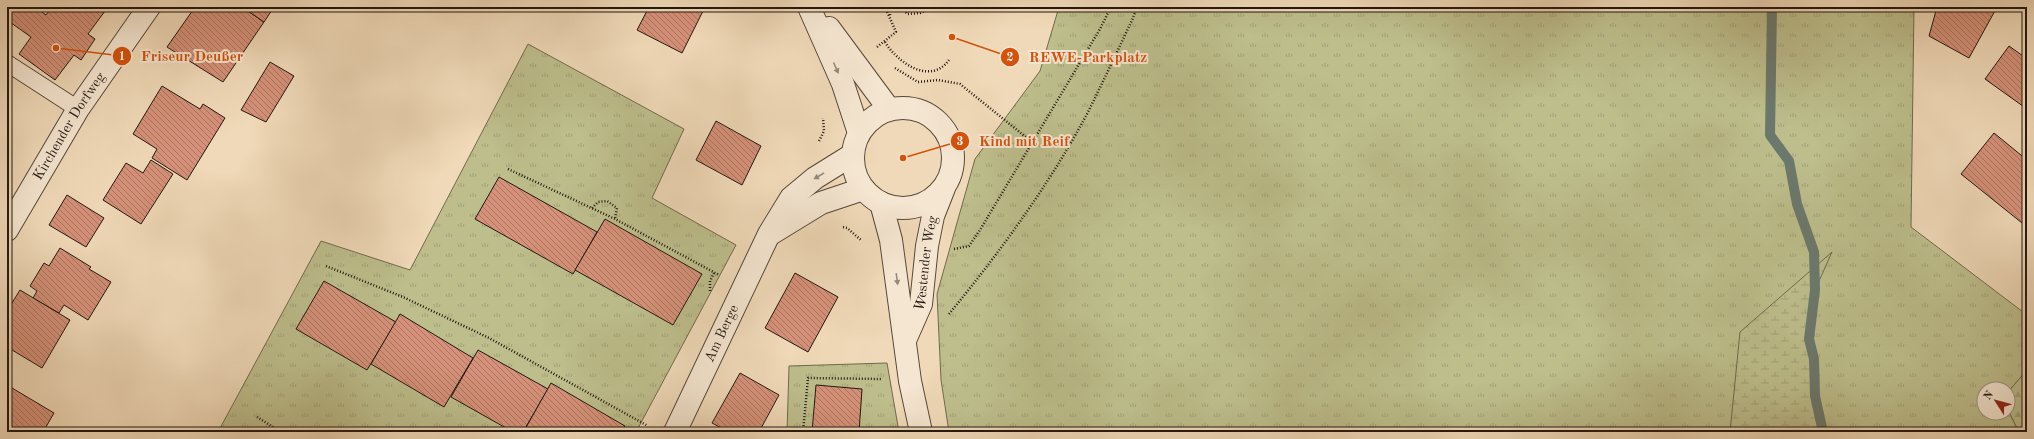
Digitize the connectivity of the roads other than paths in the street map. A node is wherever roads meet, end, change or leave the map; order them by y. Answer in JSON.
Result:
{"nodes":[{"id":1,"x":149,"y":7,"type":"edge"},
{"id":2,"x":809,"y":7,"type":"edge"},
{"id":3,"x":814,"y":7,"type":"edge"},
{"id":4,"x":7,"y":63,"type":"edge"},
{"id":5,"x":78,"y":109,"type":"junction"},
{"id":6,"x":889,"y":109,"type":"junction"},
{"id":7,"x":859,"y":133,"type":"junction"},
{"id":8,"x":852,"y":155,"type":"junction"},
{"id":9,"x":944,"y":188,"type":"junction"},
{"id":10,"x":863,"y":189,"type":"junction"},
{"id":11,"x":881,"y":203,"type":"junction"},
{"id":12,"x":7,"y":230,"type":"edge"},
{"id":13,"x":769,"y":234,"type":"junction"},
{"id":14,"x":906,"y":339,"type":"junction"},
{"id":15,"x":675,"y":432,"type":"edge"},
{"id":16,"x":921,"y":432,"type":"edge"}],
"edges":[{"from":1,"to":5,"type":"street","name":"Kirchender Dorfweg"},
{"from":2,"to":7,"type":"street","one_way":true},
{"from":3,"to":6,"type":"street"},
{"from":4,"to":5,"type":"lane"},
{"from":5,"to":12,"type":"street","name":"Kirchender Dorfweg"},
{"from":6,"to":7,"type":"street"},
{"from":6,"to":9,"type":"street"},
{"from":7,"to":8,"type":"street"},
{"from":8,"to":10,"type":"street"},
{"from":8,"to":13,"type":"street","name":"Am Berge","one_way":true},
{"from":9,"to":11,"type":"street"},
{"from":9,"to":14,"type":"street","name":"Westender Weg"},
{"from":10,"to":11,"type":"street"},
{"from":10,"to":13,"type":"street"},
{"from":11,"to":14,"type":"street","name":"Westender Weg","one_way":true},
{"from":13,"to":15,"type":"street","name":"Am Berge"},
{"from":14,"to":16,"type":"street","name":"Westender Weg"}]}
